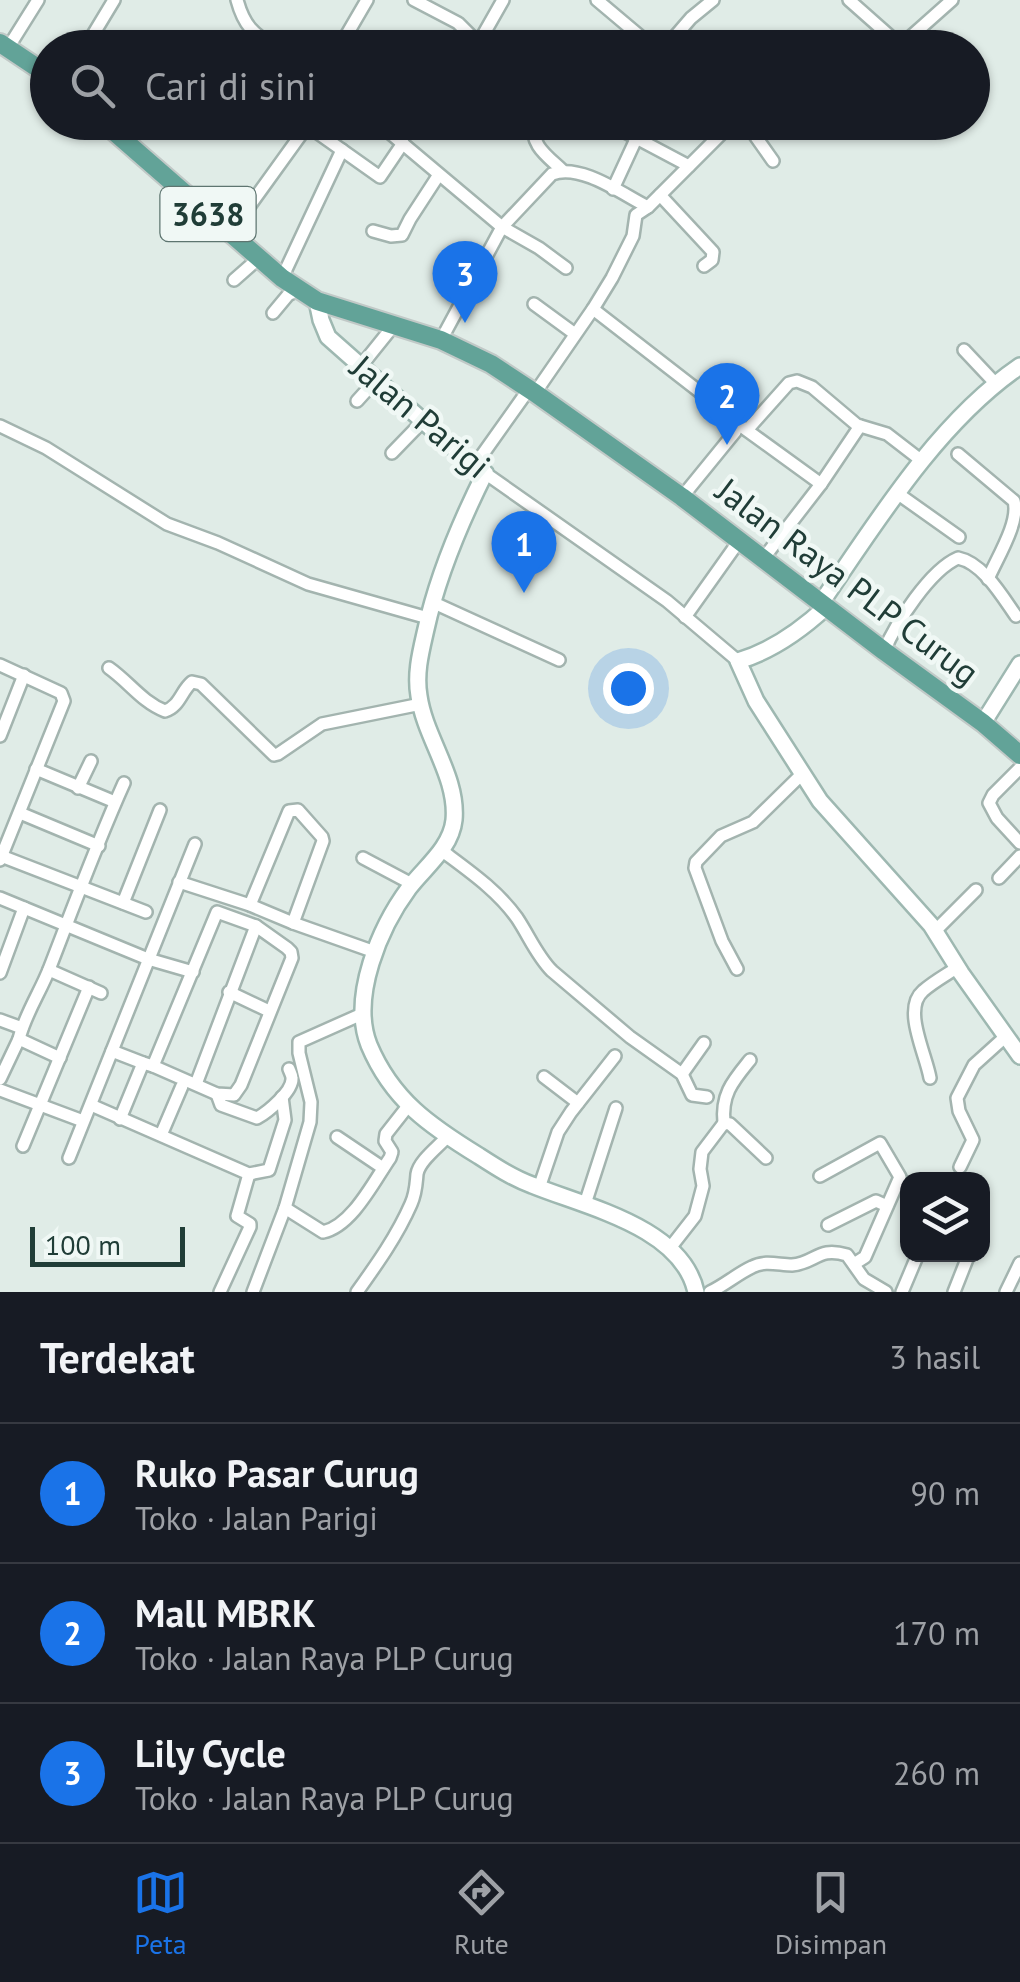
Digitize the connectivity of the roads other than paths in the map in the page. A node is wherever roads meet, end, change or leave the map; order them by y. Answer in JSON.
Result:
{"nodes":[{"id":1,"x":38,"y":0,"type":"edge"},
{"id":2,"x":114,"y":0,"type":"edge"},
{"id":3,"x":367,"y":0,"type":"edge"},
{"id":4,"x":414,"y":0,"type":"edge"},
{"id":5,"x":503,"y":0,"type":"edge"},
{"id":6,"x":596,"y":0,"type":"edge"},
{"id":7,"x":712,"y":0,"type":"edge"},
{"id":8,"x":848,"y":0,"type":"edge"},
{"id":9,"x":952,"y":0,"type":"edge"},
{"id":10,"x":242,"y":3,"type":"edge"},
{"id":11,"x":96,"y":30,"type":"edge"},
{"id":12,"x":251,"y":30,"type":"edge"},
{"id":13,"x":350,"y":30,"type":"edge"},
{"id":14,"x":464,"y":30,"type":"edge"},
{"id":15,"x":486,"y":30,"type":"edge"},
{"id":16,"x":632,"y":30,"type":"edge"},
{"id":17,"x":681,"y":30,"type":"edge"},
{"id":18,"x":881,"y":30,"type":"edge"},
{"id":19,"x":919,"y":30,"type":"edge"},
{"id":20,"x":4,"y":45,"type":"edge"},
{"id":21,"x":30,"y":63,"type":"edge"},
{"id":22,"x":124,"y":140,"type":"edge"},
{"id":23,"x":297,"y":140,"type":"edge"},
{"id":24,"x":329,"y":140,"type":"edge"},
{"id":25,"x":399,"y":140,"type":"edge"},
{"id":26,"x":534,"y":140,"type":"edge"},
{"id":27,"x":636,"y":140,"type":"edge"},
{"id":28,"x":642,"y":140,"type":"edge"},
{"id":29,"x":715,"y":140,"type":"edge"},
{"id":30,"x":761,"y":140,"type":"edge"},
{"id":31,"x":403,"y":143,"type":"junction"},
{"id":32,"x":342,"y":150,"type":"junction"},
{"id":33,"x":773,"y":161,"type":"dead end"},
{"id":34,"x":689,"y":166,"type":"junction"},
{"id":35,"x":562,"y":170,"type":"junction"},
{"id":36,"x":438,"y":176,"type":"junction"},
{"id":37,"x":612,"y":189,"type":"junction"},
{"id":38,"x":660,"y":195,"type":"junction"},
{"id":39,"x":648,"y":207,"type":"junction"},
{"id":40,"x":502,"y":228,"type":"junction"},
{"id":41,"x":373,"y":231,"type":"dead end"},
{"id":42,"x":230,"y":233,"type":"junction"},
{"id":43,"x":258,"y":258,"type":"junction"},
{"id":44,"x":704,"y":266,"type":"dead end"},
{"id":45,"x":566,"y":268,"type":"dead end"},
{"id":46,"x":282,"y":278,"type":"junction"},
{"id":47,"x":234,"y":280,"type":"dead end"},
{"id":48,"x":299,"y":289,"type":"junction"},
{"id":49,"x":317,"y":300,"type":"junction"},
{"id":50,"x":534,"y":304,"type":"dead end"},
{"id":51,"x":593,"y":310,"type":"junction"},
{"id":52,"x":273,"y":314,"type":"dead end"},
{"id":53,"x":394,"y":325,"type":"junction"},
{"id":54,"x":575,"y":334,"type":"junction"},
{"id":55,"x":441,"y":340,"type":"junction"},
{"id":56,"x":964,"y":350,"type":"dead end"},
{"id":57,"x":361,"y":366,"type":"junction"},
{"id":58,"x":1020,"y":366,"type":"edge"},
{"id":59,"x":376,"y":380,"type":"junction"},
{"id":60,"x":996,"y":384,"type":"junction"},
{"id":61,"x":532,"y":391,"type":"junction"},
{"id":62,"x":358,"y":401,"type":"dead end"},
{"id":63,"x":422,"y":421,"type":"junction"},
{"id":64,"x":0,"y":426,"type":"edge"},
{"id":65,"x":860,"y":426,"type":"junction"},
{"id":66,"x":742,"y":427,"type":"junction"},
{"id":67,"x":392,"y":452,"type":"dead end"},
{"id":68,"x":958,"y":454,"type":"dead end"},
{"id":69,"x":922,"y":461,"type":"junction"},
{"id":70,"x":480,"y":469,"type":"junction"},
{"id":71,"x":821,"y":484,"type":"junction"},
{"id":72,"x":897,"y":493,"type":"junction"},
{"id":73,"x":682,"y":497,"type":"junction"},
{"id":74,"x":959,"y":537,"type":"dead end"},
{"id":75,"x":740,"y":541,"type":"junction"},
{"id":76,"x":763,"y":559,"type":"junction"},
{"id":77,"x":988,"y":579,"type":"junction"},
{"id":78,"x":432,"y":602,"type":"junction"},
{"id":79,"x":824,"y":605,"type":"junction"},
{"id":80,"x":1016,"y":616,"type":"dead end"},
{"id":81,"x":686,"y":617,"type":"junction"},
{"id":82,"x":428,"y":618,"type":"junction"},
{"id":83,"x":884,"y":652,"type":"junction"},
{"id":84,"x":559,"y":660,"type":"dead end"},
{"id":85,"x":738,"y":661,"type":"junction"},
{"id":86,"x":1020,"y":664,"type":"edge"},
{"id":87,"x":0,"y":665,"type":"edge"},
{"id":88,"x":109,"y":668,"type":"dead end"},
{"id":89,"x":24,"y":675,"type":"junction"},
{"id":90,"x":420,"y":704,"type":"junction"},
{"id":91,"x":4,"y":714,"type":"edge"},
{"id":92,"x":983,"y":723,"type":"junction"},
{"id":93,"x":0,"y":736,"type":"edge"},
{"id":94,"x":1020,"y":754,"type":"edge"},
{"id":95,"x":91,"y":761,"type":"dead end"},
{"id":96,"x":1020,"y":768,"type":"edge"},
{"id":97,"x":36,"y":769,"type":"junction"},
{"id":98,"x":802,"y":774,"type":"junction"},
{"id":99,"x":124,"y":783,"type":"dead end"},
{"id":100,"x":78,"y":788,"type":"junction"},
{"id":101,"x":115,"y":802,"type":"junction"},
{"id":102,"x":160,"y":810,"type":"dead end"},
{"id":103,"x":20,"y":813,"type":"junction"},
{"id":104,"x":1020,"y":843,"type":"edge"},
{"id":105,"x":195,"y":844,"type":"dead end"},
{"id":106,"x":99,"y":846,"type":"junction"},
{"id":107,"x":441,"y":850,"type":"junction"},
{"id":108,"x":1020,"y":856,"type":"edge"},
{"id":109,"x":1,"y":858,"type":"edge"},
{"id":110,"x":363,"y":858,"type":"dead end"},
{"id":111,"x":999,"y":878,"type":"dead end"},
{"id":112,"x":179,"y":882,"type":"junction"},
{"id":113,"x":412,"y":884,"type":"junction"},
{"id":114,"x":81,"y":886,"type":"junction"},
{"id":115,"x":976,"y":890,"type":"dead end"},
{"id":116,"x":0,"y":898,"type":"edge"},
{"id":117,"x":123,"y":903,"type":"junction"},
{"id":118,"x":250,"y":904,"type":"junction"},
{"id":119,"x":24,"y":908,"type":"junction"},
{"id":120,"x":146,"y":912,"type":"dead end"},
{"id":121,"x":293,"y":923,"type":"junction"},
{"id":122,"x":65,"y":924,"type":"junction"},
{"id":123,"x":256,"y":926,"type":"junction"},
{"id":124,"x":935,"y":931,"type":"junction"},
{"id":125,"x":375,"y":952,"type":"junction"},
{"id":126,"x":148,"y":959,"type":"junction"},
{"id":127,"x":958,"y":968,"type":"junction"},
{"id":128,"x":737,"y":969,"type":"dead end"},
{"id":129,"x":50,"y":970,"type":"junction"},
{"id":130,"x":193,"y":972,"type":"junction"},
{"id":131,"x":0,"y":973,"type":"edge"},
{"id":132,"x":89,"y":987,"type":"junction"},
{"id":133,"x":229,"y":992,"type":"junction"},
{"id":134,"x":101,"y":994,"type":"dead end"},
{"id":135,"x":270,"y":1010,"type":"junction"},
{"id":136,"x":362,"y":1014,"type":"junction"},
{"id":137,"x":0,"y":1020,"type":"edge"},
{"id":138,"x":21,"y":1034,"type":"junction"},
{"id":139,"x":1005,"y":1036,"type":"junction"},
{"id":140,"x":704,"y":1043,"type":"dead end"},
{"id":141,"x":112,"y":1051,"type":"junction"},
{"id":142,"x":615,"y":1056,"type":"dead end"},
{"id":143,"x":1020,"y":1056,"type":"edge"},
{"id":144,"x":60,"y":1058,"type":"junction"},
{"id":145,"x":750,"y":1060,"type":"dead end"},
{"id":146,"x":148,"y":1064,"type":"junction"},
{"id":147,"x":289,"y":1069,"type":"dead end"},
{"id":148,"x":682,"y":1074,"type":"junction"},
{"id":149,"x":544,"y":1076,"type":"dead end"},
{"id":150,"x":930,"y":1078,"type":"dead end"},
{"id":151,"x":0,"y":1079,"type":"edge"},
{"id":152,"x":196,"y":1084,"type":"junction"},
{"id":153,"x":182,"y":1086,"type":"dead end"},
{"id":154,"x":0,"y":1090,"type":"edge"},
{"id":155,"x":217,"y":1094,"type":"junction"},
{"id":156,"x":282,"y":1097,"type":"junction"},
{"id":157,"x":708,"y":1097,"type":"dead end"},
{"id":158,"x":578,"y":1103,"type":"junction"},
{"id":159,"x":91,"y":1105,"type":"junction"},
{"id":160,"x":40,"y":1106,"type":"junction"},
{"id":161,"x":408,"y":1106,"type":"junction"},
{"id":162,"x":616,"y":1108,"type":"dead end"},
{"id":163,"x":257,"y":1118,"type":"junction"},
{"id":164,"x":120,"y":1120,"type":"junction"},
{"id":165,"x":82,"y":1121,"type":"junction"},
{"id":166,"x":724,"y":1123,"type":"junction"},
{"id":167,"x":283,"y":1128,"type":"junction"},
{"id":168,"x":162,"y":1134,"type":"junction"},
{"id":169,"x":337,"y":1137,"type":"dead end"},
{"id":170,"x":447,"y":1137,"type":"junction"},
{"id":171,"x":23,"y":1146,"type":"dead end"},
{"id":172,"x":69,"y":1158,"type":"dead end"},
{"id":173,"x":766,"y":1158,"type":"dead end"},
{"id":174,"x":960,"y":1167,"type":"dead end"},
{"id":175,"x":383,"y":1168,"type":"junction"},
{"id":176,"x":248,"y":1174,"type":"junction"},
{"id":177,"x":820,"y":1176,"type":"dead end"},
{"id":178,"x":539,"y":1188,"type":"junction"},
{"id":179,"x":585,"y":1204,"type":"junction"},
{"id":180,"x":888,"y":1206,"type":"junction"},
{"id":181,"x":284,"y":1208,"type":"junction"},
{"id":182,"x":828,"y":1225,"type":"dead end"},
{"id":183,"x":670,"y":1248,"type":"junction"},
{"id":184,"x":915,"y":1262,"type":"edge"},
{"id":185,"x":966,"y":1262,"type":"edge"},
{"id":186,"x":1020,"y":1263,"type":"edge"},
{"id":187,"x":854,"y":1264,"type":"junction"},
{"id":188,"x":223,"y":1286,"type":"edge"},
{"id":189,"x":212,"y":1292,"type":"edge"},
{"id":190,"x":253,"y":1292,"type":"edge"},
{"id":191,"x":357,"y":1292,"type":"edge"},
{"id":192,"x":696,"y":1292,"type":"edge"},
{"id":193,"x":710,"y":1292,"type":"edge"},
{"id":194,"x":886,"y":1292,"type":"edge"},
{"id":195,"x":902,"y":1292,"type":"edge"},
{"id":196,"x":954,"y":1292,"type":"edge"},
{"id":197,"x":1006,"y":1292,"type":"edge"}],
"edges":[{"from":1,"to":20,"type":"street"},
{"from":2,"to":11,"type":"street"},
{"from":3,"to":13,"type":"street"},
{"from":4,"to":14,"type":"street"},
{"from":5,"to":15,"type":"street"},
{"from":6,"to":16,"type":"street"},
{"from":7,"to":17,"type":"street"},
{"from":8,"to":18,"type":"street"},
{"from":9,"to":19,"type":"street"},
{"from":10,"to":12,"type":"street"},
{"from":20,"to":21,"type":"main road"},
{"from":22,"to":42,"type":"main road","number":"3638"},
{"from":23,"to":42,"type":"street"},
{"from":24,"to":32,"type":"street"},
{"from":25,"to":31,"type":"street"},
{"from":26,"to":35,"type":"street"},
{"from":27,"to":37,"type":"street"},
{"from":28,"to":34,"type":"street"},
{"from":29,"to":34,"type":"street"},
{"from":30,"to":33,"type":"street"},
{"from":31,"to":32,"type":"street"},
{"from":31,"to":36,"type":"street"},
{"from":32,"to":46,"type":"street"},
{"from":34,"to":38,"type":"street"},
{"from":35,"to":37,"type":"street"},
{"from":35,"to":40,"type":"street"},
{"from":36,"to":40,"type":"street"},
{"from":36,"to":41,"type":"street"},
{"from":37,"to":39,"type":"street"},
{"from":38,"to":39,"type":"street"},
{"from":38,"to":44,"type":"street"},
{"from":39,"to":51,"type":"street"},
{"from":40,"to":45,"type":"street"},
{"from":40,"to":55,"type":"street"},
{"from":42,"to":43,"type":"main road","number":"3638"},
{"from":43,"to":46,"type":"main road","number":"3638"},
{"from":43,"to":47,"type":"street"},
{"from":46,"to":48,"type":"main road","number":"3638"},
{"from":48,"to":49,"type":"main road","number":"3638"},
{"from":48,"to":52,"type":"street"},
{"from":49,"to":53,"type":"main road","name":"Jalan Raya PLP Curug"},
{"from":49,"to":57,"type":"street","name":"Jalan Parigi"},
{"from":50,"to":54,"type":"street"},
{"from":51,"to":54,"type":"street"},
{"from":51,"to":66,"type":"street"},
{"from":53,"to":55,"type":"main road","name":"Jalan Raya PLP Curug"},
{"from":53,"to":57,"type":"street"},
{"from":54,"to":61,"type":"street"},
{"from":55,"to":61,"type":"main road","name":"Jalan Raya PLP Curug"},
{"from":56,"to":60,"type":"street"},
{"from":57,"to":59,"type":"street","name":"Jalan Parigi"},
{"from":58,"to":60,"type":"street"},
{"from":59,"to":62,"type":"street"},
{"from":59,"to":63,"type":"street","name":"Jalan Parigi"},
{"from":60,"to":69,"type":"street"},
{"from":61,"to":70,"type":"street"},
{"from":61,"to":73,"type":"main road","name":"Jalan Raya PLP Curug"},
{"from":63,"to":67,"type":"street"},
{"from":63,"to":70,"type":"street","name":"Jalan Parigi"},
{"from":64,"to":82,"type":"street"},
{"from":65,"to":66,"type":"street"},
{"from":65,"to":69,"type":"street"},
{"from":65,"to":71,"type":"street"},
{"from":66,"to":71,"type":"street"},
{"from":66,"to":73,"type":"street"},
{"from":68,"to":77,"type":"street"},
{"from":69,"to":72,"type":"street"},
{"from":70,"to":78,"type":"street"},
{"from":70,"to":81,"type":"street","name":"Jalan Parigi"},
{"from":71,"to":76,"type":"street"},
{"from":72,"to":74,"type":"street"},
{"from":72,"to":79,"type":"street"},
{"from":73,"to":75,"type":"main road","name":"Jalan Raya PLP Curug"},
{"from":75,"to":76,"type":"main road","name":"Jalan Raya PLP Curug"},
{"from":75,"to":81,"type":"street"},
{"from":76,"to":79,"type":"main road","name":"Jalan Raya PLP Curug"},
{"from":77,"to":80,"type":"street"},
{"from":77,"to":83,"type":"street"},
{"from":78,"to":82,"type":"street"},
{"from":78,"to":84,"type":"street"},
{"from":79,"to":83,"type":"main road","name":"Jalan Raya PLP Curug"},
{"from":79,"to":85,"type":"street"},
{"from":81,"to":85,"type":"street","name":"Jalan Parigi"},
{"from":82,"to":90,"type":"street"},
{"from":83,"to":92,"type":"main road","name":"Jalan Raya PLP Curug"},
{"from":85,"to":98,"type":"street","name":"Jalan Parigi"},
{"from":86,"to":92,"type":"street"},
{"from":87,"to":89,"type":"street"},
{"from":88,"to":90,"type":"street"},
{"from":89,"to":91,"type":"street"},
{"from":89,"to":97,"type":"street"},
{"from":90,"to":107,"type":"street"},
{"from":91,"to":93,"type":"street"},
{"from":92,"to":94,"type":"main road","name":"Jalan Raya PLP Curug"},
{"from":95,"to":100,"type":"street"},
{"from":96,"to":104,"type":"street"},
{"from":97,"to":100,"type":"street"},
{"from":97,"to":103,"type":"street"},
{"from":98,"to":124,"type":"street","name":"Jalan Parigi"},
{"from":98,"to":128,"type":"street"},
{"from":99,"to":101,"type":"street"},
{"from":100,"to":101,"type":"street"},
{"from":101,"to":106,"type":"street"},
{"from":102,"to":117,"type":"street"},
{"from":103,"to":106,"type":"street"},
{"from":103,"to":109,"type":"street"},
{"from":105,"to":112,"type":"street"},
{"from":106,"to":114,"type":"street"},
{"from":107,"to":113,"type":"street"},
{"from":107,"to":148,"type":"street"},
{"from":108,"to":111,"type":"street"},
{"from":109,"to":114,"type":"street"},
{"from":110,"to":113,"type":"street"},
{"from":112,"to":118,"type":"street"},
{"from":112,"to":126,"type":"street"},
{"from":113,"to":125,"type":"street"},
{"from":114,"to":117,"type":"street"},
{"from":114,"to":122,"type":"street"},
{"from":115,"to":124,"type":"street"},
{"from":116,"to":119,"type":"street"},
{"from":117,"to":120,"type":"street"},
{"from":118,"to":121,"type":"street"},
{"from":118,"to":121,"type":"street"},
{"from":119,"to":122,"type":"street"},
{"from":119,"to":131,"type":"street"},
{"from":121,"to":125,"type":"street"},
{"from":122,"to":126,"type":"street"},
{"from":122,"to":129,"type":"street"},
{"from":123,"to":130,"type":"street"},
{"from":123,"to":133,"type":"street"},
{"from":123,"to":135,"type":"street"},
{"from":124,"to":127,"type":"street","name":"Jalan Parigi"},
{"from":125,"to":136,"type":"street"},
{"from":126,"to":130,"type":"street"},
{"from":126,"to":141,"type":"street"},
{"from":127,"to":139,"type":"street","name":"Jalan Parigi"},
{"from":127,"to":150,"type":"street"},
{"from":129,"to":132,"type":"street"},
{"from":129,"to":138,"type":"street"},
{"from":130,"to":146,"type":"street"},
{"from":132,"to":134,"type":"street"},
{"from":132,"to":144,"type":"street"},
{"from":133,"to":135,"type":"street"},
{"from":133,"to":152,"type":"street"},
{"from":135,"to":155,"type":"street"},
{"from":136,"to":161,"type":"street"},
{"from":136,"to":181,"type":"street"},
{"from":137,"to":138,"type":"street"},
{"from":138,"to":144,"type":"street"},
{"from":138,"to":151,"type":"street"},
{"from":139,"to":143,"type":"street","name":"Jalan Parigi"},
{"from":139,"to":174,"type":"street"},
{"from":140,"to":148,"type":"street"},
{"from":141,"to":146,"type":"street"},
{"from":141,"to":159,"type":"street"},
{"from":142,"to":158,"type":"street"},
{"from":144,"to":160,"type":"street"},
{"from":145,"to":166,"type":"street"},
{"from":146,"to":152,"type":"street"},
{"from":146,"to":164,"type":"street"},
{"from":147,"to":156,"type":"street"},
{"from":148,"to":157,"type":"street"},
{"from":149,"to":158,"type":"street"},
{"from":152,"to":155,"type":"street"},
{"from":153,"to":168,"type":"street"},
{"from":154,"to":160,"type":"street"},
{"from":155,"to":163,"type":"street"},
{"from":156,"to":163,"type":"street"},
{"from":156,"to":167,"type":"street"},
{"from":158,"to":178,"type":"street"},
{"from":159,"to":164,"type":"street"},
{"from":159,"to":165,"type":"street"},
{"from":160,"to":165,"type":"street"},
{"from":160,"to":171,"type":"street"},
{"from":161,"to":170,"type":"street"},
{"from":161,"to":175,"type":"street"},
{"from":162,"to":179,"type":"street"},
{"from":163,"to":167,"type":"street"},
{"from":164,"to":168,"type":"street"},
{"from":165,"to":172,"type":"street"},
{"from":166,"to":173,"type":"street"},
{"from":166,"to":183,"type":"street"},
{"from":167,"to":176,"type":"street"},
{"from":168,"to":176,"type":"street"},
{"from":169,"to":175,"type":"street"},
{"from":170,"to":178,"type":"street"},
{"from":170,"to":191,"type":"street"},
{"from":175,"to":181,"type":"street"},
{"from":176,"to":188,"type":"street"},
{"from":177,"to":180,"type":"street"},
{"from":178,"to":179,"type":"street"},
{"from":179,"to":183,"type":"street"},
{"from":180,"to":182,"type":"street"},
{"from":180,"to":187,"type":"street"},
{"from":181,"to":190,"type":"street"},
{"from":183,"to":192,"type":"street"},
{"from":184,"to":195,"type":"street"},
{"from":185,"to":196,"type":"street"},
{"from":186,"to":197,"type":"street"},
{"from":187,"to":193,"type":"street"},
{"from":187,"to":194,"type":"street"},
{"from":188,"to":189,"type":"street"}]}
